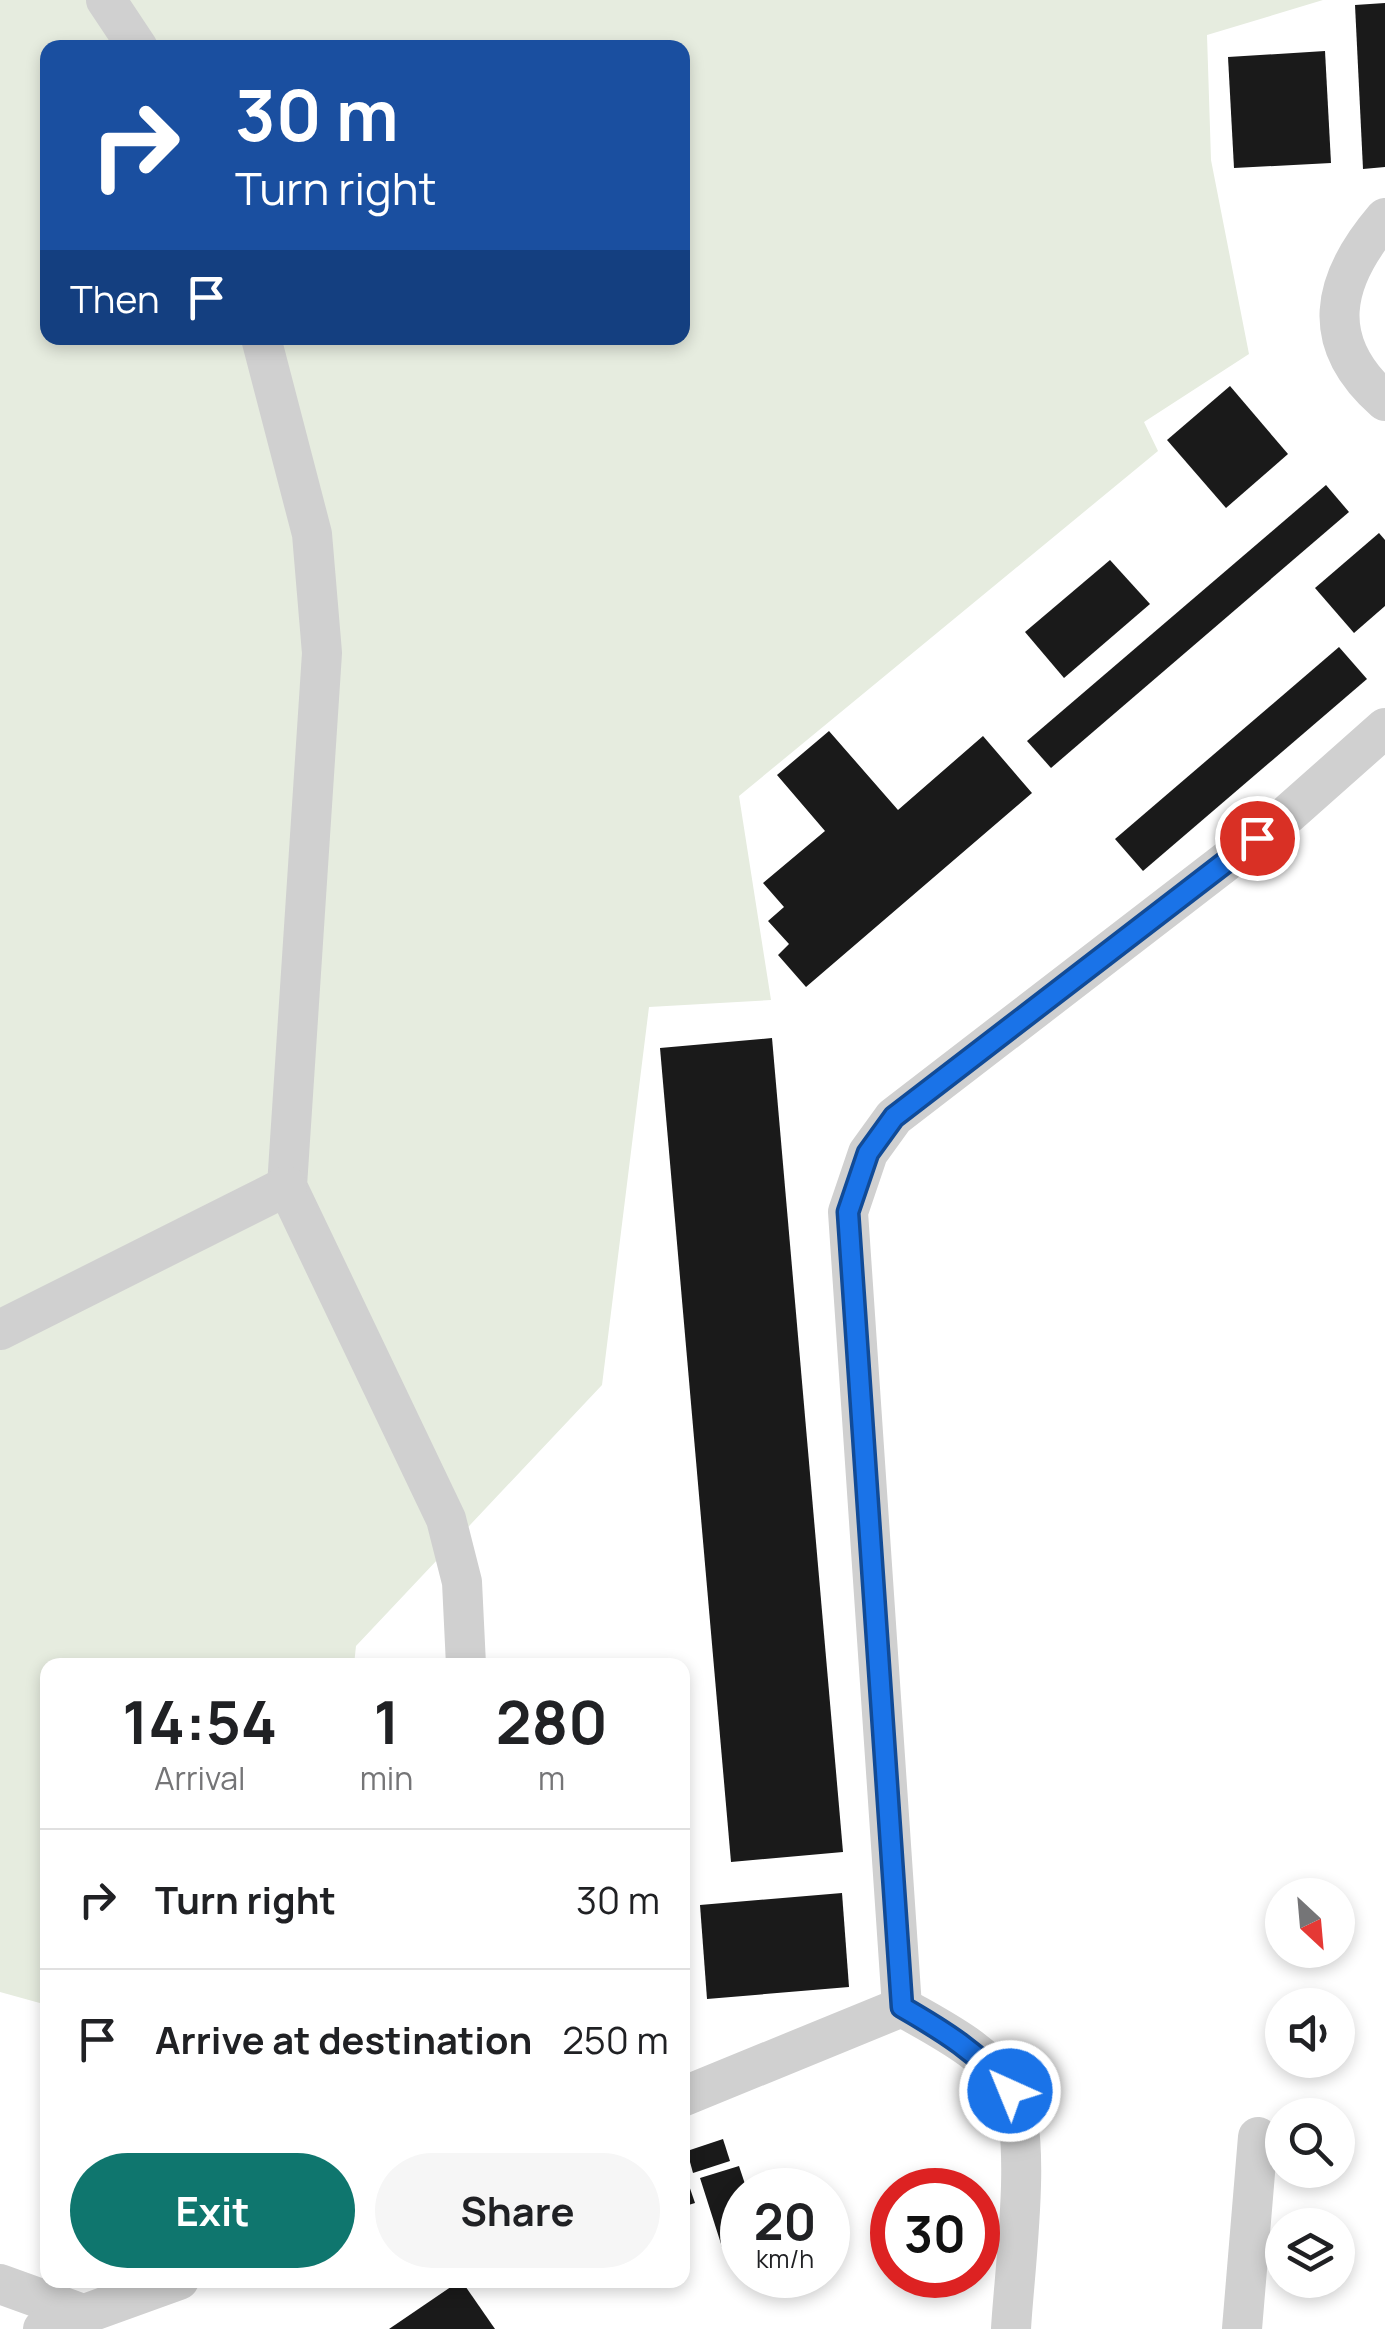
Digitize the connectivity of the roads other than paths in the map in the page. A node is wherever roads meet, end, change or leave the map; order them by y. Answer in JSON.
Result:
{"nodes":[{"id":1,"x":106,"y":0,"type":"edge"},
{"id":2,"x":133,"y":40,"type":"edge"},
{"id":3,"x":1385,"y":218,"type":"edge"},
{"id":4,"x":263,"y":345,"type":"edge"},
{"id":5,"x":1385,"y":402,"type":"edge"},
{"id":6,"x":1385,"y":728,"type":"edge"},
{"id":7,"x":287,"y":1186,"type":"junction"},
{"id":8,"x":0,"y":1330,"type":"edge"},
{"id":9,"x":466,"y":1658,"type":"edge"},
{"id":10,"x":902,"y":2007,"type":"junction"},
{"id":11,"x":690,"y":2094,"type":"edge"},
{"id":12,"x":1258,"y":2137,"type":"dead end"},
{"id":13,"x":0,"y":2284,"type":"edge"},
{"id":14,"x":156,"y":2288,"type":"edge"},
{"id":15,"x":83,"y":2314,"type":"junction"},
{"id":16,"x":43,"y":2329,"type":"edge"},
{"id":17,"x":1011,"y":2329,"type":"edge"},
{"id":18,"x":1242,"y":2329,"type":"edge"}],
"edges":[{"from":1,"to":2,"type":"street"},
{"from":3,"to":5,"type":"street"},
{"from":4,"to":7,"type":"street"},
{"from":6,"to":10,"type":"street"},
{"from":7,"to":8,"type":"street"},
{"from":7,"to":9,"type":"street"},
{"from":10,"to":11,"type":"street"},
{"from":10,"to":17,"type":"street"},
{"from":12,"to":18,"type":"street"},
{"from":13,"to":15,"type":"street"},
{"from":14,"to":15,"type":"street"},
{"from":15,"to":16,"type":"street"}]}
